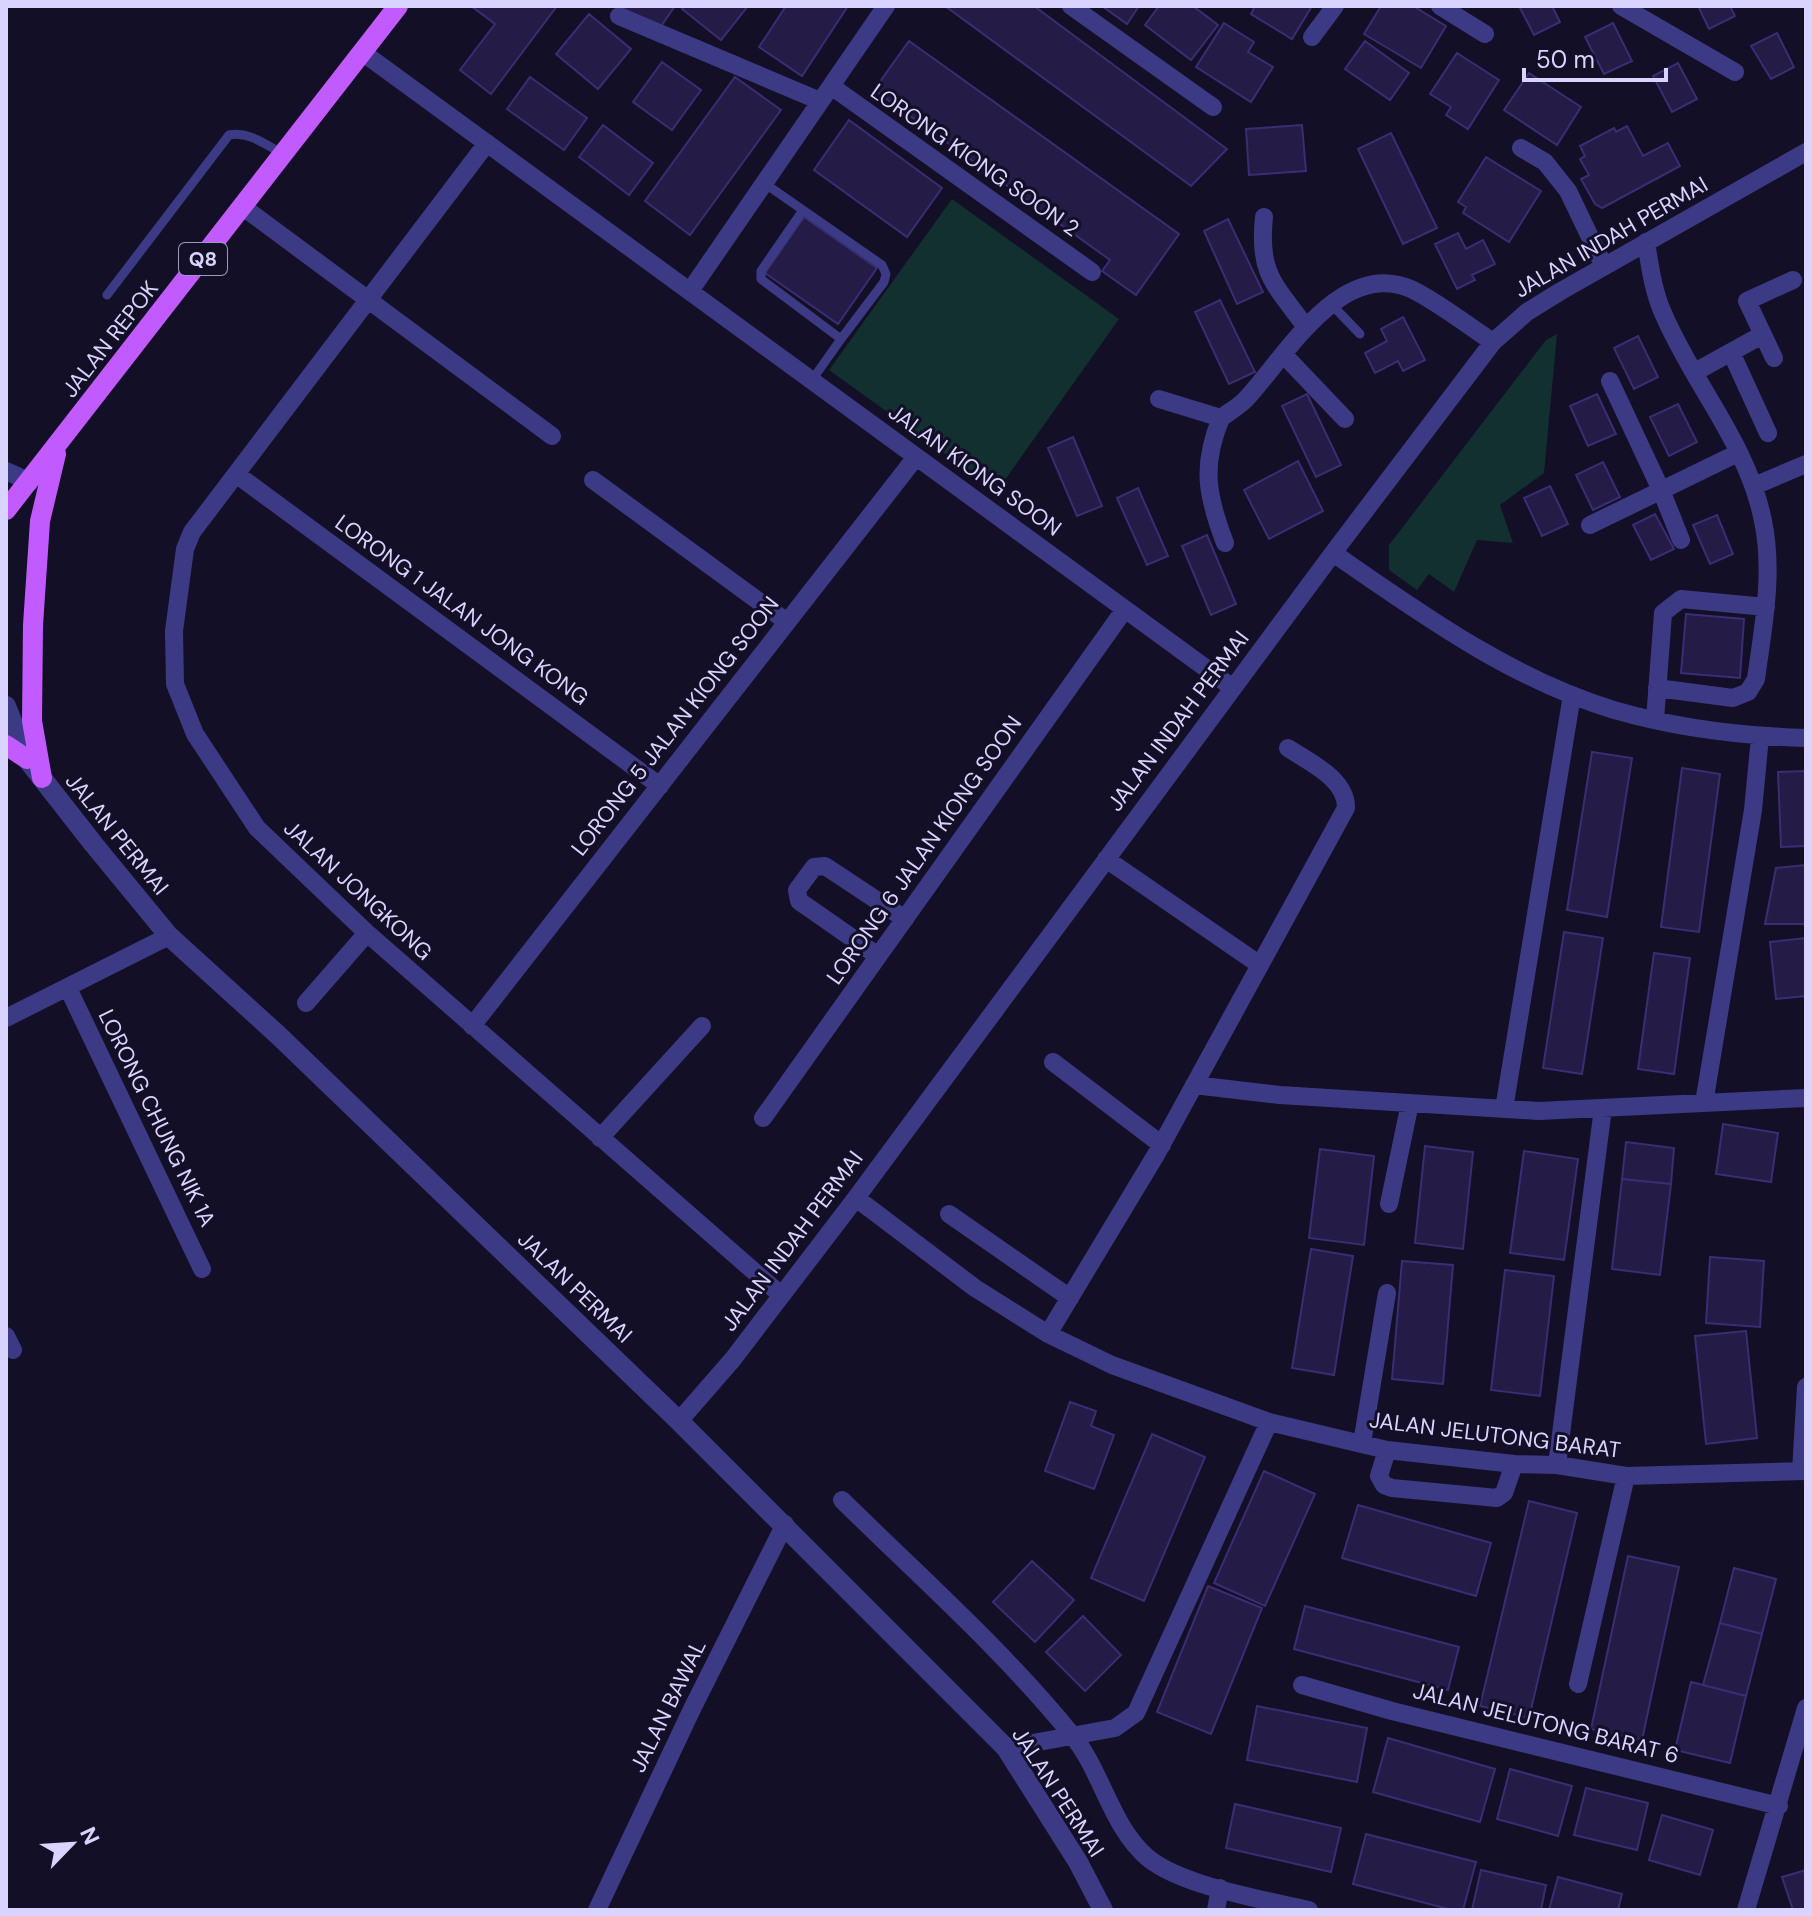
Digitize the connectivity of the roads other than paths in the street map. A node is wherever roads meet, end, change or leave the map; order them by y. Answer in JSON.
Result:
{"nodes":[{"id":1,"x":398,"y":6,"type":"edge"},
{"id":2,"x":886,"y":6,"type":"edge"},
{"id":3,"x":1071,"y":6,"type":"edge"},
{"id":4,"x":1335,"y":6,"type":"edge"},
{"id":5,"x":1440,"y":6,"type":"edge"},
{"id":6,"x":1621,"y":6,"type":"edge"},
{"id":7,"x":619,"y":16,"type":"dead end"},
{"id":8,"x":1485,"y":34,"type":"dead end"},
{"id":9,"x":1312,"y":37,"type":"dead end"},
{"id":10,"x":362,"y":52,"type":"junction"},
{"id":11,"x":1735,"y":72,"type":"dead end"},
{"id":12,"x":826,"y":94,"type":"junction"},
{"id":13,"x":1213,"y":107,"type":"dead end"},
{"id":14,"x":487,"y":143,"type":"junction"},
{"id":15,"x":1521,"y":148,"type":"dead end"},
{"id":16,"x":1806,"y":152,"type":"edge"},
{"id":17,"x":283,"y":154,"type":"junction"},
{"id":18,"x":764,"y":183,"type":"junction"},
{"id":19,"x":243,"y":207,"type":"junction"},
{"id":20,"x":803,"y":210,"type":"junction"},
{"id":21,"x":1264,"y":217,"type":"dead end"},
{"id":22,"x":1646,"y":242,"type":"junction"},
{"id":23,"x":1604,"y":266,"type":"junction"},
{"id":24,"x":1092,"y":272,"type":"dead end"},
{"id":25,"x":1793,"y":280,"type":"dead end"},
{"id":26,"x":690,"y":291,"type":"junction"},
{"id":27,"x":107,"y":295,"type":"dead end"},
{"id":28,"x":368,"y":299,"type":"junction"},
{"id":29,"x":1331,"y":304,"type":"junction"},
{"id":30,"x":1306,"y":327,"type":"junction"},
{"id":31,"x":1360,"y":334,"type":"dead end"},
{"id":32,"x":1762,"y":335,"type":"junction"},
{"id":33,"x":841,"y":339,"type":"junction"},
{"id":34,"x":1493,"y":342,"type":"junction"},
{"id":35,"x":1731,"y":352,"type":"junction"},
{"id":36,"x":1284,"y":355,"type":"junction"},
{"id":37,"x":1774,"y":358,"type":"dead end"},
{"id":38,"x":1695,"y":372,"type":"junction"},
{"id":39,"x":812,"y":380,"type":"junction"},
{"id":40,"x":1610,"y":381,"type":"dead end"},
{"id":41,"x":1159,"y":399,"type":"dead end"},
{"id":42,"x":1221,"y":418,"type":"junction"},
{"id":43,"x":1345,"y":419,"type":"dead end"},
{"id":44,"x":1768,"y":433,"type":"dead end"},
{"id":45,"x":552,"y":436,"type":"dead end"},
{"id":46,"x":58,"y":446,"type":"junction"},
{"id":47,"x":1738,"y":453,"type":"junction"},
{"id":48,"x":916,"y":457,"type":"junction"},
{"id":49,"x":1806,"y":464,"type":"edge"},
{"id":50,"x":6,"y":471,"type":"edge"},
{"id":51,"x":236,"y":474,"type":"junction"},
{"id":52,"x":593,"y":480,"type":"dead end"},
{"id":53,"x":20,"y":486,"type":"edge"},
{"id":54,"x":1754,"y":486,"type":"junction"},
{"id":55,"x":1661,"y":490,"type":"junction"},
{"id":56,"x":6,"y":510,"type":"edge"},
{"id":57,"x":1590,"y":525,"type":"dead end"},
{"id":58,"x":1681,"y":540,"type":"dead end"},
{"id":59,"x":1225,"y":543,"type":"dead end"},
{"id":60,"x":1333,"y":553,"type":"junction"},
{"id":61,"x":1766,"y":607,"type":"junction"},
{"id":62,"x":1125,"y":609,"type":"junction"},
{"id":63,"x":787,"y":622,"type":"junction"},
{"id":64,"x":1233,"y":688,"type":"junction"},
{"id":65,"x":1657,"y":688,"type":"junction"},
{"id":66,"x":1572,"y":695,"type":"junction"},
{"id":67,"x":6,"y":706,"type":"edge"},
{"id":68,"x":1655,"y":720,"type":"junction"},
{"id":69,"x":1760,"y":737,"type":"junction"},
{"id":70,"x":1806,"y":738,"type":"edge"},
{"id":71,"x":6,"y":745,"type":"edge"},
{"id":72,"x":1288,"y":748,"type":"dead end"},
{"id":73,"x":27,"y":759,"type":"junction"},
{"id":74,"x":42,"y":778,"type":"junction"},
{"id":75,"x":660,"y":786,"type":"junction"},
{"id":76,"x":1106,"y":859,"type":"junction"},
{"id":77,"x":905,"y":919,"type":"junction"},
{"id":78,"x":367,"y":933,"type":"junction"},
{"id":79,"x":169,"y":936,"type":"junction"},
{"id":80,"x":878,"y":956,"type":"junction"},
{"id":81,"x":1260,"y":965,"type":"junction"},
{"id":82,"x":68,"y":988,"type":"junction"},
{"id":83,"x":306,"y":1003,"type":"dead end"},
{"id":84,"x":6,"y":1018,"type":"edge"},
{"id":85,"x":472,"y":1026,"type":"junction"},
{"id":86,"x":702,"y":1026,"type":"dead end"},
{"id":87,"x":1053,"y":1062,"type":"dead end"},
{"id":88,"x":1194,"y":1085,"type":"junction"},
{"id":89,"x":1806,"y":1098,"type":"edge"},
{"id":90,"x":1410,"y":1103,"type":"junction"},
{"id":91,"x":1704,"y":1103,"type":"junction"},
{"id":92,"x":1603,"y":1108,"type":"junction"},
{"id":93,"x":1504,"y":1109,"type":"junction"},
{"id":94,"x":763,"y":1118,"type":"dead end"},
{"id":95,"x":600,"y":1138,"type":"junction"},
{"id":96,"x":1162,"y":1145,"type":"junction"},
{"id":97,"x":856,"y":1198,"type":"junction"},
{"id":98,"x":1389,"y":1204,"type":"dead end"},
{"id":99,"x":949,"y":1214,"type":"dead end"},
{"id":100,"x":202,"y":1269,"type":"dead end"},
{"id":101,"x":1387,"y":1293,"type":"dead end"},
{"id":102,"x":781,"y":1295,"type":"junction"},
{"id":103,"x":1070,"y":1298,"type":"junction"},
{"id":104,"x":1048,"y":1334,"type":"junction"},
{"id":105,"x":1806,"y":1387,"type":"edge"},
{"id":106,"x":679,"y":1421,"type":"junction"},
{"id":107,"x":1269,"y":1422,"type":"junction"},
{"id":108,"x":1362,"y":1443,"type":"junction"},
{"id":109,"x":1387,"y":1450,"type":"junction"},
{"id":110,"x":1514,"y":1464,"type":"junction"},
{"id":111,"x":1557,"y":1465,"type":"junction"},
{"id":112,"x":1803,"y":1471,"type":"edge"},
{"id":113,"x":1626,"y":1476,"type":"junction"},
{"id":114,"x":842,"y":1500,"type":"dead end"},
{"id":115,"x":785,"y":1524,"type":"junction"},
{"id":116,"x":1578,"y":1684,"type":"dead end"},
{"id":117,"x":1302,"y":1685,"type":"dead end"},
{"id":118,"x":1806,"y":1708,"type":"edge"},
{"id":119,"x":1074,"y":1737,"type":"junction"},
{"id":120,"x":1006,"y":1748,"type":"junction"},
{"id":121,"x":1779,"y":1806,"type":"junction"},
{"id":122,"x":1220,"y":1888,"type":"junction"},
{"id":123,"x":597,"y":1910,"type":"edge"},
{"id":124,"x":1103,"y":1910,"type":"edge"},
{"id":125,"x":1216,"y":1910,"type":"edge"},
{"id":126,"x":1309,"y":1910,"type":"edge"},
{"id":127,"x":1746,"y":1910,"type":"edge"}],
"edges":[{"from":1,"to":10,"type":"main road","name":"JALAN REPOK","number":"Q8"},
{"from":2,"to":12,"type":"street"},
{"from":3,"to":13,"type":"street"},
{"from":4,"to":9,"type":"street"},
{"from":5,"to":8,"type":"street"},
{"from":6,"to":11,"type":"street"},
{"from":7,"to":12,"type":"street","name":"LORONG KIONG SOON 2"},
{"from":10,"to":14,"type":"street","name":"JALAN KIONG SOON"},
{"from":10,"to":17,"type":"main road","name":"JALAN REPOK","number":"Q8"},
{"from":12,"to":18,"type":"street"},
{"from":12,"to":24,"type":"street","name":"LORONG KIONG SOON 2"},
{"from":14,"to":26,"type":"street","name":"JALAN KIONG SOON"},
{"from":14,"to":28,"type":"street","name":"JALAN JONGKONG"},
{"from":15,"to":23,"type":"street"},
{"from":16,"to":22,"type":"street","name":"JALAN INDAH PERMAI"},
{"from":17,"to":19,"type":"main road","name":"JALAN REPOK","number":"Q8"},
{"from":17,"to":27,"type":"lane"},
{"from":18,"to":20,"type":"lane"},
{"from":18,"to":26,"type":"street"},
{"from":19,"to":28,"type":"street"},
{"from":19,"to":46,"type":"main road","name":"JALAN REPOK","number":"Q8"},
{"from":20,"to":33,"type":"lane"},
{"from":20,"to":33,"type":"lane"},
{"from":21,"to":30,"type":"street"},
{"from":22,"to":23,"type":"street","name":"JALAN INDAH PERMAI"},
{"from":22,"to":38,"type":"street"},
{"from":23,"to":34,"type":"street","name":"JALAN INDAH PERMAI"},
{"from":25,"to":32,"type":"street"},
{"from":26,"to":39,"type":"street","name":"JALAN KIONG SOON"},
{"from":28,"to":45,"type":"street"},
{"from":28,"to":51,"type":"street","name":"JALAN JONGKONG"},
{"from":29,"to":30,"type":"street"},
{"from":29,"to":31,"type":"lane"},
{"from":29,"to":34,"type":"street"},
{"from":30,"to":36,"type":"street"},
{"from":32,"to":35,"type":"street"},
{"from":32,"to":37,"type":"street"},
{"from":33,"to":39,"type":"lane"},
{"from":34,"to":60,"type":"street","name":"JALAN INDAH PERMAI"},
{"from":35,"to":38,"type":"street"},
{"from":35,"to":44,"type":"street"},
{"from":36,"to":42,"type":"street"},
{"from":36,"to":43,"type":"street"},
{"from":38,"to":47,"type":"street"},
{"from":39,"to":48,"type":"street","name":"JALAN KIONG SOON"},
{"from":40,"to":55,"type":"street"},
{"from":41,"to":42,"type":"street"},
{"from":42,"to":59,"type":"street"},
{"from":46,"to":53,"type":"main road","name":"JALAN REPOK","number":"Q8"},
{"from":46,"to":74,"type":"main road"},
{"from":47,"to":54,"type":"street"},
{"from":47,"to":55,"type":"street"},
{"from":48,"to":62,"type":"street","name":"JALAN KIONG SOON"},
{"from":48,"to":63,"type":"street","name":"LORONG 5 JALAN KIONG SOON"},
{"from":49,"to":54,"type":"street"},
{"from":50,"to":53,"type":"street"},
{"from":51,"to":75,"type":"street","name":"LORONG 1 JALAN JONG KONG"},
{"from":51,"to":78,"type":"street","name":"JALAN JONGKONG"},
{"from":52,"to":63,"type":"street"},
{"from":53,"to":56,"type":"main road","name":"JALAN REPOK","number":"Q8"},
{"from":54,"to":61,"type":"street"},
{"from":55,"to":57,"type":"street"},
{"from":55,"to":58,"type":"street"},
{"from":60,"to":64,"type":"street","name":"JALAN INDAH PERMAI"},
{"from":60,"to":66,"type":"street"},
{"from":61,"to":65,"type":"street"},
{"from":61,"to":65,"type":"street"},
{"from":62,"to":64,"type":"street","name":"JALAN KIONG SOON"},
{"from":62,"to":77,"type":"street","name":"LORONG 6 JALAN KIONG SOON"},
{"from":63,"to":75,"type":"street","name":"LORONG 5 JALAN KIONG SOON"},
{"from":64,"to":76,"type":"street","name":"JALAN INDAH PERMAI"},
{"from":65,"to":68,"type":"street"},
{"from":66,"to":68,"type":"street"},
{"from":66,"to":93,"type":"street"},
{"from":67,"to":73,"type":"street","name":"JALAN PERMAI"},
{"from":68,"to":69,"type":"street"},
{"from":69,"to":70,"type":"street"},
{"from":69,"to":91,"type":"street"},
{"from":71,"to":73,"type":"main road"},
{"from":72,"to":81,"type":"street"},
{"from":73,"to":74,"type":"street","name":"JALAN PERMAI"},
{"from":74,"to":79,"type":"street","name":"JALAN PERMAI"},
{"from":75,"to":85,"type":"street","name":"LORONG 5 JALAN KIONG SOON"},
{"from":76,"to":81,"type":"street"},
{"from":76,"to":97,"type":"street","name":"JALAN INDAH PERMAI"},
{"from":77,"to":80,"type":"street","name":"LORONG 6 JALAN KIONG SOON"},
{"from":77,"to":80,"type":"street"},
{"from":78,"to":83,"type":"street"},
{"from":78,"to":85,"type":"street","name":"JALAN JONGKONG"},
{"from":79,"to":82,"type":"street"},
{"from":79,"to":106,"type":"street","name":"JALAN PERMAI"},
{"from":80,"to":94,"type":"street","name":"LORONG 6 JALAN KIONG SOON"},
{"from":81,"to":88,"type":"street"},
{"from":82,"to":84,"type":"street"},
{"from":82,"to":100,"type":"street","name":"LORONG CHUNG NIK 1A"},
{"from":85,"to":95,"type":"street","name":"JALAN JONGKONG"},
{"from":86,"to":95,"type":"street"},
{"from":87,"to":96,"type":"street"},
{"from":88,"to":90,"type":"street"},
{"from":88,"to":96,"type":"street"},
{"from":89,"to":91,"type":"street"},
{"from":90,"to":93,"type":"street"},
{"from":90,"to":98,"type":"street"},
{"from":91,"to":92,"type":"street"},
{"from":92,"to":93,"type":"street"},
{"from":92,"to":111,"type":"street"},
{"from":95,"to":102,"type":"street","name":"JALAN JONGKONG"},
{"from":96,"to":103,"type":"street"},
{"from":97,"to":102,"type":"street","name":"JALAN INDAH PERMAI"},
{"from":97,"to":104,"type":"street","name":"JALAN JELUTONG BARAT"},
{"from":99,"to":103,"type":"street"},
{"from":101,"to":108,"type":"street"},
{"from":102,"to":106,"type":"street","name":"JALAN INDAH PERMAI"},
{"from":103,"to":104,"type":"street"},
{"from":104,"to":107,"type":"street","name":"JALAN JELUTONG BARAT"},
{"from":105,"to":112,"type":"street"},
{"from":106,"to":115,"type":"street","name":"JALAN PERMAI"},
{"from":107,"to":108,"type":"street","name":"JALAN JELUTONG BARAT"},
{"from":107,"to":119,"type":"street"},
{"from":108,"to":109,"type":"street","name":"JALAN JELUTONG BARAT"},
{"from":109,"to":110,"type":"street","name":"JALAN JELUTONG BARAT"},
{"from":109,"to":110,"type":"street"},
{"from":110,"to":111,"type":"street","name":"JALAN JELUTONG BARAT"},
{"from":111,"to":113,"type":"street","name":"JALAN JELUTONG BARAT"},
{"from":112,"to":113,"type":"street","name":"JALAN JELUTONG BARAT"},
{"from":113,"to":116,"type":"street"},
{"from":114,"to":119,"type":"street"},
{"from":115,"to":120,"type":"street","name":"JALAN PERMAI"},
{"from":115,"to":123,"type":"street","name":"JALAN BAWAL"},
{"from":117,"to":121,"type":"street","name":"JALAN JELUTONG BARAT 6"},
{"from":118,"to":121,"type":"street"},
{"from":119,"to":120,"type":"street"},
{"from":119,"to":122,"type":"street"},
{"from":120,"to":124,"type":"street","name":"JALAN PERMAI"},
{"from":121,"to":127,"type":"street"},
{"from":122,"to":125,"type":"street"},
{"from":122,"to":126,"type":"street"}]}
